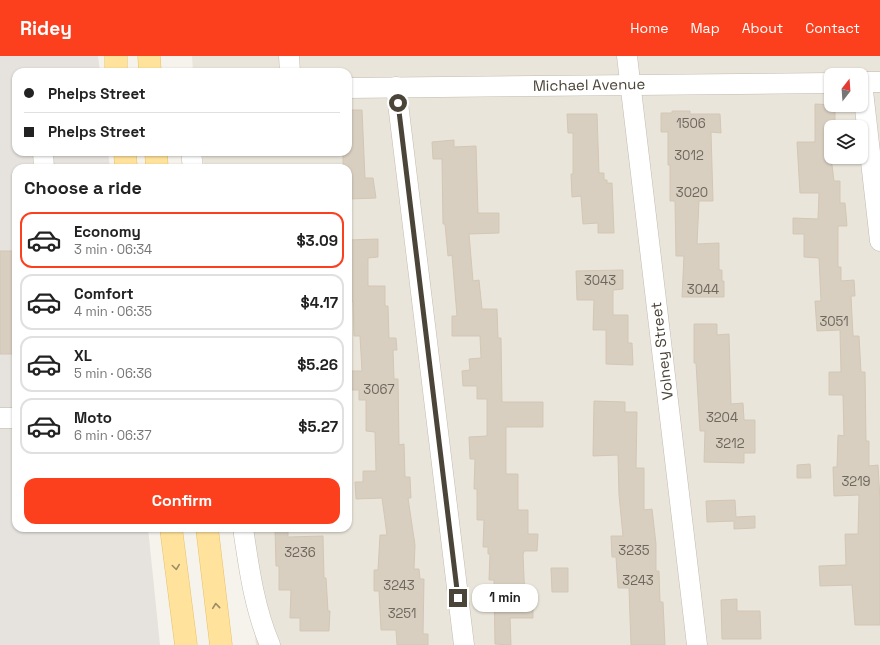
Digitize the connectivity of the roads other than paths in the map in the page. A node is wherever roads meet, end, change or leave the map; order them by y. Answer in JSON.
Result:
{"nodes":[{"id":1,"x":116,"y":56,"type":"edge"},
{"id":2,"x":149,"y":56,"type":"edge"},
{"id":3,"x":289,"y":56,"type":"edge"},
{"id":4,"x":627,"y":56,"type":"edge"},
{"id":5,"x":116,"y":68,"type":"edge"},
{"id":6,"x":150,"y":68,"type":"edge"},
{"id":7,"x":290,"y":68,"type":"edge"},
{"id":8,"x":868,"y":82,"type":"edge"},
{"id":9,"x":824,"y":83,"type":"edge"},
{"id":10,"x":632,"y":85,"type":"junction"},
{"id":11,"x":352,"y":88,"type":"edge"},
{"id":12,"x":396,"y":88,"type":"junction"},
{"id":13,"x":880,"y":241,"type":"edge"},
{"id":14,"x":0,"y":418,"type":"edge"},
{"id":15,"x":12,"y":418,"type":"edge"},
{"id":16,"x":171,"y":532,"type":"edge"},
{"id":17,"x":207,"y":532,"type":"edge"},
{"id":18,"x":244,"y":532,"type":"edge"},
{"id":19,"x":186,"y":645,"type":"edge"},
{"id":20,"x":221,"y":645,"type":"edge"},
{"id":21,"x":270,"y":645,"type":"edge"},
{"id":22,"x":464,"y":645,"type":"edge"},
{"id":23,"x":697,"y":645,"type":"edge"}],
"edges":[{"from":1,"to":5,"type":"main road"},
{"from":2,"to":6,"type":"main road"},
{"from":3,"to":7,"type":"street"},
{"from":4,"to":10,"type":"street","name":"Volney Street"},
{"from":8,"to":13,"type":"street"},
{"from":9,"to":10,"type":"street","name":"Michael Avenue"},
{"from":10,"to":12,"type":"street","name":"Michael Avenue"},
{"from":10,"to":23,"type":"street","name":"Volney Street"},
{"from":11,"to":12,"type":"street","name":"Michael Avenue"},
{"from":12,"to":22,"type":"street"},
{"from":14,"to":15,"type":"street"},
{"from":16,"to":19,"type":"main road","one_way":true},
{"from":20,"to":17,"type":"main road","one_way":true},
{"from":18,"to":21,"type":"street"}]}
